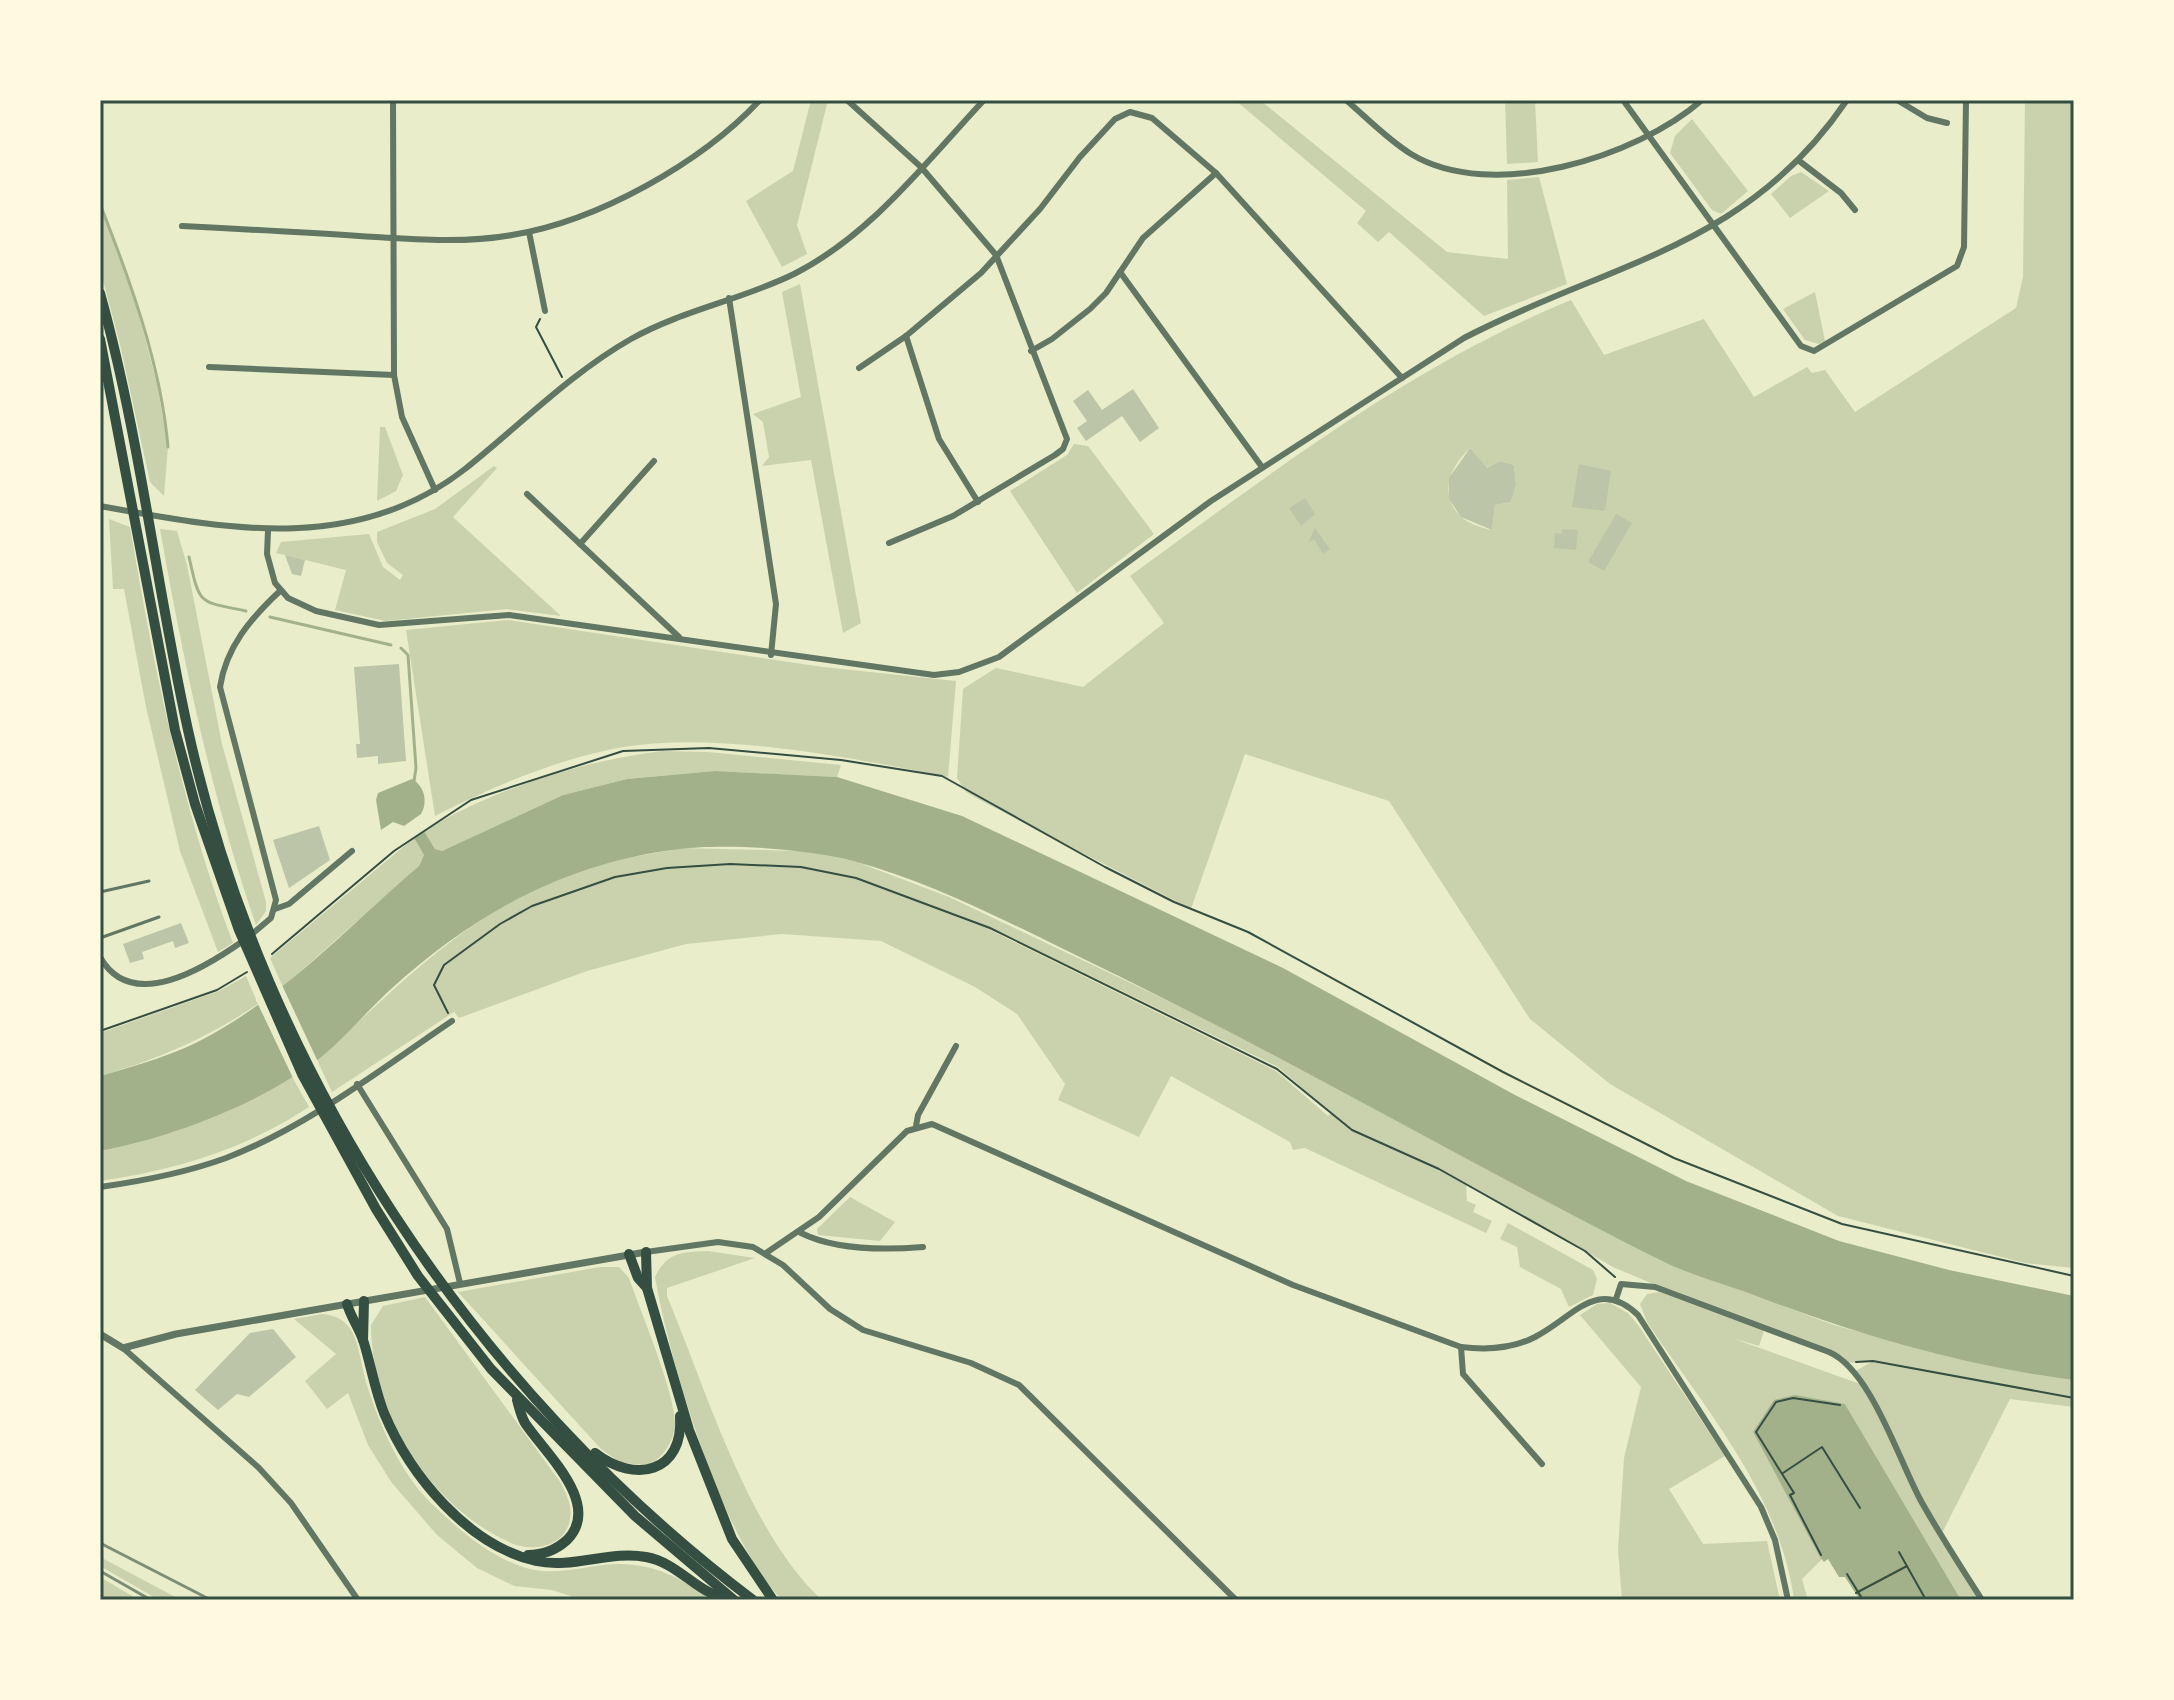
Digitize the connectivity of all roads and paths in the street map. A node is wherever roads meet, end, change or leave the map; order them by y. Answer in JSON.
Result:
{"nodes":[{"id":1,"x":393,"y":100,"type":"edge"},
{"id":2,"x":760,"y":100,"type":"edge"},
{"id":3,"x":847,"y":100,"type":"edge"},
{"id":4,"x":984,"y":100,"type":"edge"},
{"id":5,"x":1346,"y":100,"type":"edge"},
{"id":6,"x":1623,"y":100,"type":"edge"},
{"id":7,"x":1702,"y":100,"type":"edge"},
{"id":8,"x":1847,"y":100,"type":"edge"},
{"id":9,"x":1897,"y":100,"type":"edge"},
{"id":10,"x":1966,"y":100,"type":"edge"},
{"id":11,"x":1947,"y":123,"type":"dead end"},
{"id":12,"x":1650,"y":137,"type":"junction"},
{"id":13,"x":1798,"y":160,"type":"junction"},
{"id":14,"x":921,"y":167,"type":"junction"},
{"id":15,"x":1216,"y":173,"type":"junction"},
{"id":16,"x":1855,"y":210,"type":"dead end"},
{"id":17,"x":182,"y":226,"type":"dead end"},
{"id":18,"x":1716,"y":227,"type":"junction"},
{"id":19,"x":529,"y":232,"type":"junction"},
{"id":20,"x":395,"y":238,"type":"junction"},
{"id":21,"x":996,"y":255,"type":"junction"},
{"id":22,"x":1120,"y":272,"type":"junction"},
{"id":23,"x":100,"y":293,"type":"edge"},
{"id":24,"x":729,"y":298,"type":"junction"},
{"id":25,"x":545,"y":311,"type":"joint"},
{"id":26,"x":906,"y":336,"type":"junction"},
{"id":27,"x":100,"y":339,"type":"edge"},
{"id":28,"x":1031,"y":351,"type":"junction"},
{"id":29,"x":209,"y":367,"type":"dead end"},
{"id":30,"x":859,"y":368,"type":"dead end"},
{"id":31,"x":394,"y":375,"type":"junction"},
{"id":32,"x":1402,"y":378,"type":"junction"},
{"id":33,"x":567,"y":386,"type":"junction"},
{"id":34,"x":654,"y":461,"type":"dead end"},
{"id":35,"x":1262,"y":467,"type":"junction"},
{"id":36,"x":135,"y":478,"type":"junction"},
{"id":37,"x":435,"y":490,"type":"junction"},
{"id":38,"x":527,"y":494,"type":"dead end"},
{"id":39,"x":978,"y":502,"type":"junction"},
{"id":40,"x":100,"y":506,"type":"edge"},
{"id":41,"x":268,"y":531,"type":"junction"},
{"id":42,"x":889,"y":543,"type":"dead end"},
{"id":43,"x":580,"y":544,"type":"junction"},
{"id":44,"x":280,"y":591,"type":"junction"},
{"id":45,"x":679,"y":637,"type":"junction"},
{"id":46,"x":771,"y":655,"type":"junction"},
{"id":47,"x":352,"y":851,"type":"dead end"},
{"id":48,"x":149,"y":881,"type":"dead end"},
{"id":49,"x":100,"y":892,"type":"edge"},
{"id":50,"x":275,"y":909,"type":"junction"},
{"id":51,"x":159,"y":917,"type":"dead end"},
{"id":52,"x":100,"y":938,"type":"edge"},
{"id":53,"x":100,"y":957,"type":"edge"},
{"id":54,"x":265,"y":960,"type":"dead end"},
{"id":55,"x":256,"y":966,"type":"dead end"},
{"id":56,"x":452,"y":1021,"type":"joint"},
{"id":57,"x":100,"y":1031,"type":"edge"},
{"id":58,"x":956,"y":1046,"type":"dead end"},
{"id":59,"x":357,"y":1084,"type":"junction"},
{"id":60,"x":331,"y":1117,"type":"junction"},
{"id":61,"x":916,"y":1126,"type":"junction"},
{"id":62,"x":100,"y":1187,"type":"edge"},
{"id":63,"x":801,"y":1233,"type":"junction"},
{"id":64,"x":923,"y":1247,"type":"dead end"},
{"id":65,"x":646,"y":1252,"type":"junction"},
{"id":66,"x":766,"y":1253,"type":"junction"},
{"id":67,"x":629,"y":1254,"type":"junction"},
{"id":68,"x":2074,"y":1276,"type":"edge"},
{"id":69,"x":460,"y":1283,"type":"junction"},
{"id":70,"x":1621,"y":1284,"type":"junction"},
{"id":71,"x":647,"y":1288,"type":"junction"},
{"id":72,"x":1616,"y":1299,"type":"junction"},
{"id":73,"x":364,"y":1301,"type":"junction"},
{"id":74,"x":347,"y":1304,"type":"junction"},
{"id":75,"x":100,"y":1334,"type":"edge"},
{"id":76,"x":363,"y":1340,"type":"junction"},
{"id":77,"x":1461,"y":1347,"type":"junction"},
{"id":78,"x":123,"y":1348,"type":"junction"},
{"id":79,"x":1847,"y":1363,"type":"junction"},
{"id":80,"x":517,"y":1397,"type":"junction"},
{"id":81,"x":2074,"y":1398,"type":"edge"},
{"id":82,"x":680,"y":1402,"type":"junction"},
{"id":83,"x":1840,"y":1405,"type":"dead end"},
{"id":84,"x":581,"y":1447,"type":"junction"},
{"id":85,"x":1542,"y":1464,"type":"dead end"},
{"id":86,"x":1782,"y":1474,"type":"junction"},
{"id":87,"x":1860,"y":1508,"type":"dead end"},
{"id":88,"x":1899,"y":1552,"type":"dead end"},
{"id":89,"x":514,"y":1553,"type":"junction"},
{"id":90,"x":1821,"y":1555,"type":"dead end"},
{"id":91,"x":1907,"y":1566,"type":"junction"},
{"id":92,"x":1847,"y":1574,"type":"dead end"},
{"id":93,"x":1857,"y":1592,"type":"junction"},
{"id":94,"x":734,"y":1599,"type":"edge"},
{"id":95,"x":358,"y":1600,"type":"edge"},
{"id":96,"x":753,"y":1600,"type":"edge"},
{"id":97,"x":773,"y":1600,"type":"edge"},
{"id":98,"x":1236,"y":1600,"type":"edge"},
{"id":99,"x":1788,"y":1600,"type":"edge"},
{"id":100,"x":1863,"y":1600,"type":"edge"},
{"id":101,"x":1926,"y":1600,"type":"edge"},
{"id":102,"x":1982,"y":1600,"type":"edge"}],
"edges":[{"from":1,"to":20,"type":"street"},
{"from":2,"to":19,"type":"street"},
{"from":3,"to":14,"type":"street"},
{"from":4,"to":14,"type":"street"},
{"from":5,"to":12,"type":"street"},
{"from":6,"to":12,"type":"street"},
{"from":7,"to":12,"type":"street"},
{"from":8,"to":13,"type":"street"},
{"from":9,"to":11,"type":"street"},
{"from":10,"to":18,"type":"street"},
{"from":12,"to":18,"type":"street"},
{"from":13,"to":16,"type":"street"},
{"from":13,"to":18,"type":"street"},
{"from":14,"to":21,"type":"street"},
{"from":14,"to":24,"type":"street"},
{"from":15,"to":21,"type":"street"},
{"from":15,"to":22,"type":"street"},
{"from":15,"to":32,"type":"street"},
{"from":17,"to":20,"type":"street"},
{"from":18,"to":32,"type":"street"},
{"from":19,"to":20,"type":"street"},
{"from":19,"to":25,"type":"street"},
{"from":20,"to":31,"type":"street"},
{"from":21,"to":26,"type":"street"},
{"from":21,"to":28,"type":"street"},
{"from":22,"to":28,"type":"street"},
{"from":22,"to":35,"type":"street"},
{"from":23,"to":36,"type":"highway"},
{"from":24,"to":33,"type":"street"},
{"from":24,"to":46,"type":"street"},
{"from":25,"to":33,"type":"path"},
{"from":26,"to":30,"type":"street"},
{"from":26,"to":39,"type":"street"},
{"from":27,"to":36,"type":"highway"},
{"from":28,"to":39,"type":"street"},
{"from":29,"to":31,"type":"street"},
{"from":31,"to":37,"type":"street"},
{"from":32,"to":35,"type":"street"},
{"from":33,"to":37,"type":"street"},
{"from":34,"to":43,"type":"street"},
{"from":35,"to":46,"type":"street"},
{"from":36,"to":60,"type":"highway"},
{"from":37,"to":41,"type":"street"},
{"from":38,"to":43,"type":"street"},
{"from":39,"to":42,"type":"street"},
{"from":40,"to":41,"type":"street"},
{"from":41,"to":44,"type":"street"},
{"from":43,"to":45,"type":"street"},
{"from":44,"to":45,"type":"street"},
{"from":44,"to":50,"type":"street"},
{"from":45,"to":46,"type":"street"},
{"from":47,"to":50,"type":"street"},
{"from":48,"to":49,"type":"lane"},
{"from":50,"to":53,"type":"street"},
{"from":51,"to":52,"type":"lane"},
{"from":54,"to":68,"type":"path"},
{"from":55,"to":57,"type":"path"},
{"from":56,"to":59,"type":"street"},
{"from":56,"to":70,"type":"path"},
{"from":58,"to":61,"type":"street"},
{"from":59,"to":62,"type":"street"},
{"from":59,"to":69,"type":"street"},
{"from":60,"to":80,"type":"highway"},
{"from":60,"to":84,"type":"highway"},
{"from":61,"to":63,"type":"street"},
{"from":61,"to":77,"type":"street"},
{"from":63,"to":64,"type":"street"},
{"from":63,"to":66,"type":"street"},
{"from":65,"to":66,"type":"street"},
{"from":65,"to":67,"type":"street"},
{"from":65,"to":71,"type":"highway"},
{"from":66,"to":98,"type":"street"},
{"from":67,"to":69,"type":"street"},
{"from":67,"to":71,"type":"highway"},
{"from":69,"to":73,"type":"street"},
{"from":70,"to":72,"type":"street"},
{"from":70,"to":79,"type":"street"},
{"from":71,"to":82,"type":"highway"},
{"from":72,"to":77,"type":"street"},
{"from":72,"to":99,"type":"street"},
{"from":73,"to":74,"type":"street"},
{"from":73,"to":76,"type":"highway"},
{"from":74,"to":76,"type":"highway"},
{"from":74,"to":78,"type":"street"},
{"from":75,"to":78,"type":"street"},
{"from":76,"to":89,"type":"highway"},
{"from":77,"to":85,"type":"street"},
{"from":78,"to":95,"type":"street"},
{"from":79,"to":81,"type":"path"},
{"from":79,"to":102,"type":"street"},
{"from":80,"to":89,"type":"highway"},
{"from":80,"to":94,"type":"highway"},
{"from":82,"to":84,"type":"highway"},
{"from":82,"to":97,"type":"highway"},
{"from":83,"to":86,"type":"path"},
{"from":84,"to":96,"type":"highway"},
{"from":86,"to":87,"type":"path"},
{"from":86,"to":90,"type":"path"},
{"from":88,"to":91,"type":"path"},
{"from":89,"to":94,"type":"highway"},
{"from":91,"to":93,"type":"path"},
{"from":91,"to":101,"type":"path"},
{"from":92,"to":93,"type":"path"},
{"from":93,"to":100,"type":"path"}]}
